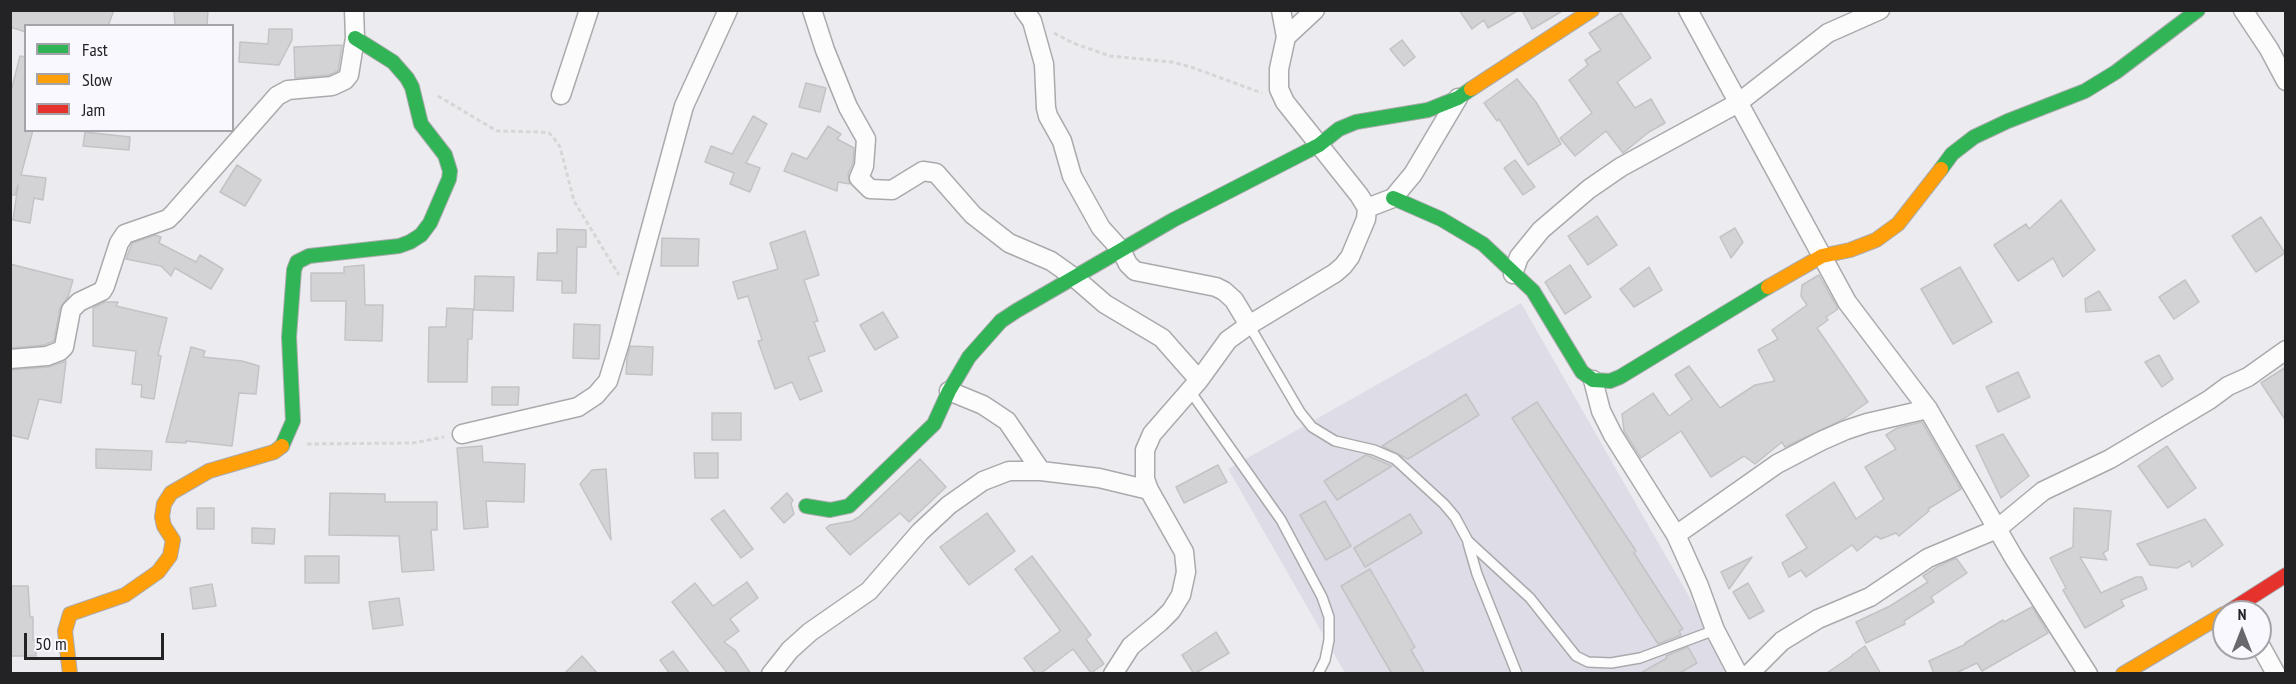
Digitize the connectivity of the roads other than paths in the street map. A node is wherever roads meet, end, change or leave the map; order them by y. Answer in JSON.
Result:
{"nodes":[{"id":1,"x":354,"y":10,"type":"edge"},
{"id":2,"x":589,"y":10,"type":"edge"},
{"id":3,"x":728,"y":10,"type":"edge"},
{"id":4,"x":812,"y":10,"type":"edge"},
{"id":5,"x":1281,"y":10,"type":"edge"},
{"id":6,"x":1315,"y":10,"type":"edge"},
{"id":7,"x":1592,"y":10,"type":"edge"},
{"id":8,"x":1688,"y":10,"type":"edge"},
{"id":9,"x":1881,"y":10,"type":"edge"},
{"id":10,"x":2198,"y":10,"type":"edge"},
{"id":11,"x":2243,"y":10,"type":"edge"},
{"id":12,"x":1028,"y":16,"type":"edge"},
{"id":13,"x":1286,"y":37,"type":"junction"},
{"id":14,"x":355,"y":38,"type":"junction"},
{"id":15,"x":2286,"y":81,"type":"edge"},
{"id":16,"x":561,"y":95,"type":"dead end"},
{"id":17,"x":1458,"y":98,"type":"junction"},
{"id":18,"x":1738,"y":103,"type":"junction"},
{"id":19,"x":1319,"y":145,"type":"junction"},
{"id":20,"x":1393,"y":198,"type":"junction"},
{"id":21,"x":1367,"y":208,"type":"junction"},
{"id":22,"x":1121,"y":250,"type":"junction"},
{"id":23,"x":1822,"y":256,"type":"junction"},
{"id":24,"x":1513,"y":274,"type":"junction"},
{"id":25,"x":1075,"y":278,"type":"junction"},
{"id":26,"x":1249,"y":325,"type":"junction"},
{"id":27,"x":2286,"y":350,"type":"edge"},
{"id":28,"x":10,"y":359,"type":"edge"},
{"id":29,"x":1593,"y":380,"type":"junction"},
{"id":30,"x":1194,"y":386,"type":"junction"},
{"id":31,"x":950,"y":391,"type":"junction"},
{"id":32,"x":1928,"y":409,"type":"junction"},
{"id":33,"x":462,"y":434,"type":"road end"},
{"id":34,"x":1041,"y":471,"type":"junction"},
{"id":35,"x":1149,"y":490,"type":"junction"},
{"id":36,"x":806,"y":506,"type":"dead end"},
{"id":37,"x":1997,"y":530,"type":"junction"},
{"id":38,"x":1676,"y":535,"type":"junction"},
{"id":39,"x":1468,"y":541,"type":"junction"},
{"id":40,"x":2286,"y":575,"type":"edge"},
{"id":41,"x":2249,"y":600,"type":"edge"},
{"id":42,"x":2212,"y":623,"type":"edge"},
{"id":43,"x":1715,"y":630,"type":"junction"},
{"id":44,"x":2268,"y":660,"type":"edge"},
{"id":45,"x":70,"y":674,"type":"edge"},
{"id":46,"x":771,"y":674,"type":"edge"},
{"id":47,"x":1113,"y":674,"type":"edge"},
{"id":48,"x":1318,"y":674,"type":"edge"},
{"id":49,"x":1517,"y":674,"type":"edge"},
{"id":50,"x":1738,"y":674,"type":"edge"},
{"id":51,"x":1749,"y":674,"type":"edge"},
{"id":52,"x":2088,"y":674,"type":"edge"},
{"id":53,"x":2123,"y":674,"type":"edge"},
{"id":54,"x":2276,"y":674,"type":"edge"}],
"edges":[{"from":1,"to":14,"type":"street"},
{"from":2,"to":16,"type":"street"},
{"from":3,"to":33,"type":"street"},
{"from":4,"to":25,"type":"street"},
{"from":5,"to":13,"type":"street"},
{"from":6,"to":13,"type":"street"},
{"from":7,"to":17,"type":"street"},
{"from":8,"to":18,"type":"street"},
{"from":9,"to":18,"type":"street"},
{"from":10,"to":23,"type":"street"},
{"from":11,"to":15,"type":"street"},
{"from":12,"to":22,"type":"street"},
{"from":13,"to":19,"type":"street"},
{"from":14,"to":28,"type":"street"},
{"from":14,"to":45,"type":"street"},
{"from":17,"to":19,"type":"street"},
{"from":17,"to":20,"type":"street"},
{"from":18,"to":23,"type":"street"},
{"from":18,"to":24,"type":"street"},
{"from":19,"to":21,"type":"street"},
{"from":19,"to":22,"type":"street"},
{"from":20,"to":21,"type":"street"},
{"from":20,"to":24,"type":"street"},
{"from":21,"to":26,"type":"street"},
{"from":22,"to":25,"type":"street"},
{"from":22,"to":26,"type":"street"},
{"from":23,"to":29,"type":"street"},
{"from":23,"to":32,"type":"street"},
{"from":24,"to":29,"type":"street"},
{"from":25,"to":30,"type":"street"},
{"from":25,"to":31,"type":"street"},
{"from":26,"to":30,"type":"street"},
{"from":26,"to":39,"type":"lane"},
{"from":27,"to":37,"type":"street"},
{"from":29,"to":38,"type":"street"},
{"from":30,"to":35,"type":"street"},
{"from":30,"to":48,"type":"lane"},
{"from":31,"to":34,"type":"street"},
{"from":31,"to":36,"type":"street"},
{"from":32,"to":37,"type":"street"},
{"from":32,"to":38,"type":"street"},
{"from":34,"to":35,"type":"street"},
{"from":34,"to":46,"type":"street"},
{"from":35,"to":47,"type":"street"},
{"from":37,"to":51,"type":"street"},
{"from":37,"to":52,"type":"street"},
{"from":38,"to":43,"type":"street"},
{"from":39,"to":43,"type":"lane"},
{"from":39,"to":49,"type":"lane"},
{"from":40,"to":41,"type":"street"},
{"from":42,"to":53,"type":"street"},
{"from":43,"to":50,"type":"street"},
{"from":44,"to":54,"type":"street"}]}
